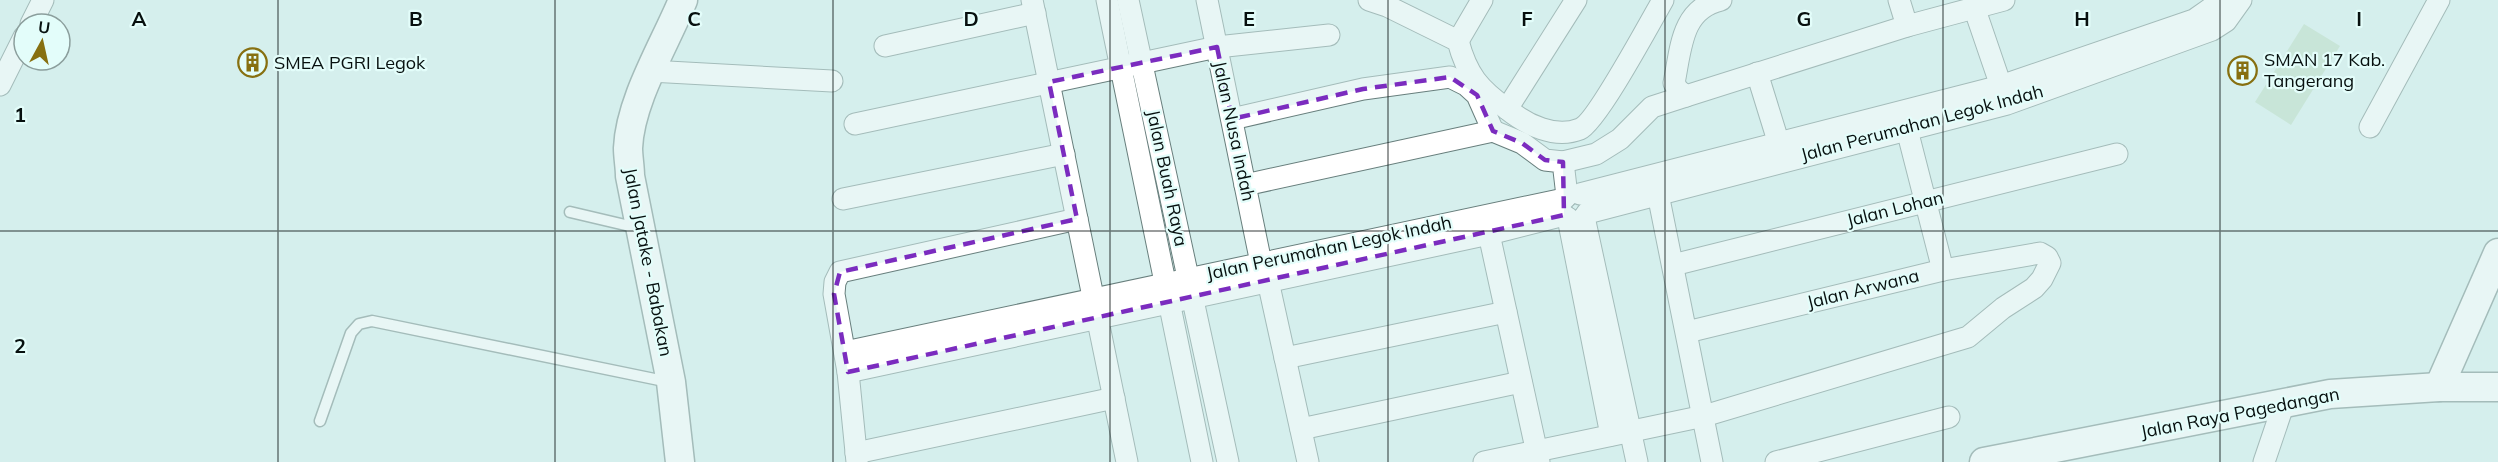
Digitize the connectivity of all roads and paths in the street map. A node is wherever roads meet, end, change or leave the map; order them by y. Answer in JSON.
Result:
{"nodes":[{"id":1,"x":1107,"y":0,"type":"edge"},
{"id":2,"x":1128,"y":0,"type":"edge"},
{"id":3,"x":1207,"y":0,"type":"edge"},
{"id":4,"x":1482,"y":0,"type":"edge"},
{"id":5,"x":1576,"y":0,"type":"edge"},
{"id":6,"x":1663,"y":0,"type":"edge"},
{"id":7,"x":1721,"y":0,"type":"edge"},
{"id":8,"x":1899,"y":0,"type":"edge"},
{"id":9,"x":2004,"y":0,"type":"edge"},
{"id":10,"x":2218,"y":0,"type":"edge"},
{"id":11,"x":2241,"y":0,"type":"edge"},
{"id":12,"x":2439,"y":0,"type":"edge"},
{"id":13,"x":677,"y":2,"type":"edge"},
{"id":14,"x":1382,"y":2,"type":"edge"},
{"id":15,"x":1034,"y":6,"type":"edge"},
{"id":16,"x":1975,"y":10,"type":"junction"},
{"id":17,"x":1907,"y":26,"type":"junction"},
{"id":18,"x":1329,"y":35,"type":"dead end"},
{"id":19,"x":1458,"y":41,"type":"junction"},
{"id":20,"x":885,"y":46,"type":"dead end"},
{"id":21,"x":1217,"y":47,"type":"junction"},
{"id":22,"x":12,"y":61,"type":"edge"},
{"id":23,"x":1142,"y":63,"type":"junction"},
{"id":24,"x":1121,"y":67,"type":"junction"},
{"id":25,"x":650,"y":71,"type":"junction"},
{"id":26,"x":1757,"y":73,"type":"junction"},
{"id":27,"x":831,"y":81,"type":"dead end"},
{"id":28,"x":1049,"y":82,"type":"junction"},
{"id":29,"x":0,"y":85,"type":"edge"},
{"id":30,"x":2001,"y":86,"type":"junction"},
{"id":31,"x":1686,"y":96,"type":"junction"},
{"id":32,"x":1507,"y":109,"type":"junction"},
{"id":33,"x":1232,"y":119,"type":"junction"},
{"id":34,"x":1905,"y":121,"type":"junction"},
{"id":35,"x":855,"y":124,"type":"dead end"},
{"id":36,"x":2370,"y":127,"type":"dead end"},
{"id":37,"x":1493,"y":131,"type":"junction"},
{"id":38,"x":1779,"y":144,"type":"junction"},
{"id":39,"x":1064,"y":154,"type":"junction"},
{"id":40,"x":2117,"y":154,"type":"dead end"},
{"id":41,"x":1563,"y":162,"type":"junction"},
{"id":42,"x":1245,"y":185,"type":"junction"},
{"id":43,"x":1658,"y":194,"type":"junction"},
{"id":44,"x":843,"y":199,"type":"dead end"},
{"id":45,"x":1925,"y":202,"type":"junction"},
{"id":46,"x":1574,"y":207,"type":"junction"},
{"id":47,"x":570,"y":212,"type":"dead end"},
{"id":48,"x":1077,"y":219,"type":"junction"},
{"id":49,"x":641,"y":228,"type":"junction"},
{"id":50,"x":1489,"y":234,"type":"junction"},
{"id":51,"x":2498,"y":253,"type":"edge"},
{"id":52,"x":1673,"y":265,"type":"junction"},
{"id":53,"x":1943,"y":270,"type":"junction"},
{"id":54,"x":1264,"y":272,"type":"junction"},
{"id":55,"x":1190,"y":288,"type":"junction"},
{"id":56,"x":1167,"y":293,"type":"junction"},
{"id":57,"x":1096,"y":308,"type":"junction"},
{"id":58,"x":1506,"y":312,"type":"junction"},
{"id":59,"x":1687,"y":332,"type":"junction"},
{"id":60,"x":1285,"y":358,"type":"junction"},
{"id":61,"x":846,"y":362,"type":"junction"},
{"id":62,"x":671,"y":382,"type":"junction"},
{"id":63,"x":1521,"y":382,"type":"junction"},
{"id":64,"x":2439,"y":387,"type":"junction"},
{"id":65,"x":2498,"y":387,"type":"edge"},
{"id":66,"x":1114,"y":398,"type":"junction"},
{"id":67,"x":2284,"y":403,"type":"junction"},
{"id":68,"x":1704,"y":416,"type":"junction"},
{"id":69,"x":1949,"y":417,"type":"dead end"},
{"id":70,"x":320,"y":421,"type":"dead end"},
{"id":71,"x":1301,"y":429,"type":"junction"},
{"id":72,"x":1621,"y":433,"type":"junction"},
{"id":73,"x":1538,"y":457,"type":"edge"},
{"id":74,"x":857,"y":458,"type":"edge"},
{"id":75,"x":680,"y":462,"type":"edge"},
{"id":76,"x":1128,"y":462,"type":"edge"},
{"id":77,"x":1202,"y":462,"type":"edge"},
{"id":78,"x":1228,"y":462,"type":"edge"},
{"id":79,"x":1308,"y":462,"type":"edge"},
{"id":80,"x":1484,"y":462,"type":"edge"},
{"id":81,"x":1637,"y":462,"type":"edge"},
{"id":82,"x":1712,"y":462,"type":"edge"},
{"id":83,"x":1776,"y":462,"type":"edge"},
{"id":84,"x":1984,"y":462,"type":"edge"},
{"id":85,"x":2265,"y":462,"type":"edge"}],
"edges":[{"from":1,"to":24,"type":"street","name":"Jalan Buah Raya"},
{"from":2,"to":23,"type":"street","name":"Jalan Buah Raya"},
{"from":3,"to":21,"type":"street","name":"Jalan Nusa Indah"},
{"from":4,"to":19,"type":"street"},
{"from":5,"to":32,"type":"street"},
{"from":6,"to":32,"type":"street"},
{"from":7,"to":31,"type":"street"},
{"from":8,"to":17,"type":"street"},
{"from":9,"to":16,"type":"street"},
{"from":10,"to":30,"type":"street","name":"Jalan Perumahan Legok Indah"},
{"from":11,"to":34,"type":"street","name":"Jalan Perumahan Legok Indah"},
{"from":12,"to":36,"type":"street"},
{"from":13,"to":25,"type":"street","name":"Jalan Jatake - Babakan"},
{"from":14,"to":19,"type":"street"},
{"from":15,"to":20,"type":"street"},
{"from":15,"to":28,"type":"street"},
{"from":16,"to":17,"type":"street"},
{"from":16,"to":30,"type":"street"},
{"from":17,"to":26,"type":"street"},
{"from":18,"to":21,"type":"street"},
{"from":19,"to":32,"type":"street"},
{"from":21,"to":23,"type":"street"},
{"from":21,"to":33,"type":"street","name":"Jalan Nusa Indah"},
{"from":22,"to":29,"type":"street"},
{"from":23,"to":24,"type":"street"},
{"from":23,"to":55,"type":"street","name":"Jalan Buah Raya"},
{"from":24,"to":28,"type":"street"},
{"from":24,"to":56,"type":"street","name":"Jalan Buah Raya"},
{"from":25,"to":27,"type":"street"},
{"from":25,"to":49,"type":"street","name":"Jalan Jatake - Babakan"},
{"from":26,"to":31,"type":"street"},
{"from":26,"to":38,"type":"street"},
{"from":28,"to":35,"type":"street"},
{"from":28,"to":39,"type":"street"},
{"from":30,"to":34,"type":"street","name":"Jalan Perumahan Legok Indah"},
{"from":31,"to":41,"type":"street"},
{"from":33,"to":37,"type":"street"},
{"from":33,"to":42,"type":"street","name":"Jalan Nusa Indah"},
{"from":34,"to":38,"type":"street","name":"Jalan Perumahan Legok Indah"},
{"from":34,"to":43,"type":"street","name":"Jalan Perumahan Legok Indah"},
{"from":34,"to":45,"type":"street"},
{"from":37,"to":41,"type":"street"},
{"from":37,"to":42,"type":"street"},
{"from":38,"to":46,"type":"street","name":"Jalan Perumahan Legok Indah"},
{"from":39,"to":44,"type":"street"},
{"from":39,"to":48,"type":"street"},
{"from":40,"to":45,"type":"street","name":"Jalan Lohan"},
{"from":41,"to":46,"type":"street"},
{"from":42,"to":54,"type":"street","name":"Jalan Nusa Indah"},
{"from":43,"to":46,"type":"street","name":"Jalan Perumahan Legok Indah"},
{"from":43,"to":52,"type":"street"},
{"from":45,"to":52,"type":"street","name":"Jalan Lohan"},
{"from":45,"to":53,"type":"street"},
{"from":46,"to":50,"type":"street","name":"Jalan Perumahan Legok Indah"},
{"from":46,"to":54,"type":"street","name":"Jalan Perumahan Legok Indah"},
{"from":46,"to":72,"type":"street"},
{"from":47,"to":49,"type":"lane"},
{"from":48,"to":57,"type":"street"},
{"from":48,"to":61,"type":"street"},
{"from":49,"to":62,"type":"street","name":"Jalan Jatake - Babakan"},
{"from":50,"to":54,"type":"street","name":"Jalan Perumahan Legok Indah"},
{"from":50,"to":58,"type":"street"},
{"from":51,"to":64,"type":"street"},
{"from":52,"to":59,"type":"street"},
{"from":53,"to":59,"type":"street","name":"Jalan Arwana"},
{"from":53,"to":68,"type":"street","name":"Jalan Arwana"},
{"from":54,"to":55,"type":"street","name":"Jalan Perumahan Legok Indah"},
{"from":54,"to":60,"type":"street","name":"Jalan Perumahan Legok Indah"},
{"from":55,"to":56,"type":"street","name":"Jalan Perumahan Legok Indah"},
{"from":55,"to":78,"type":"street","name":"Jalan Buah Raya"},
{"from":56,"to":57,"type":"street","name":"Jalan Perumahan Legok Indah"},
{"from":56,"to":77,"type":"street","name":"Jalan Buah Raya"},
{"from":57,"to":61,"type":"street","name":"Jalan Perumahan Legok Indah"},
{"from":57,"to":66,"type":"street"},
{"from":58,"to":60,"type":"street"},
{"from":58,"to":63,"type":"street"},
{"from":59,"to":68,"type":"street"},
{"from":60,"to":71,"type":"street","name":"Jalan Perumahan Legok Indah"},
{"from":61,"to":74,"type":"street"},
{"from":62,"to":70,"type":"lane"},
{"from":62,"to":75,"type":"street","name":"Jalan Jatake - Babakan"},
{"from":63,"to":71,"type":"street"},
{"from":63,"to":73,"type":"street"},
{"from":64,"to":65,"type":"street","name":"Jalan Raya Pagedangan"},
{"from":64,"to":67,"type":"street","name":"Jalan Raya Pagedangan"},
{"from":66,"to":74,"type":"street"},
{"from":66,"to":76,"type":"street"},
{"from":67,"to":84,"type":"street","name":"Jalan Raya Pagedangan"},
{"from":67,"to":85,"type":"street"},
{"from":68,"to":72,"type":"street"},
{"from":68,"to":82,"type":"street"},
{"from":69,"to":83,"type":"street"},
{"from":71,"to":79,"type":"street","name":"Jalan Perumahan Legok Indah"},
{"from":72,"to":73,"type":"street"},
{"from":72,"to":81,"type":"street"},
{"from":73,"to":80,"type":"street"}]}
